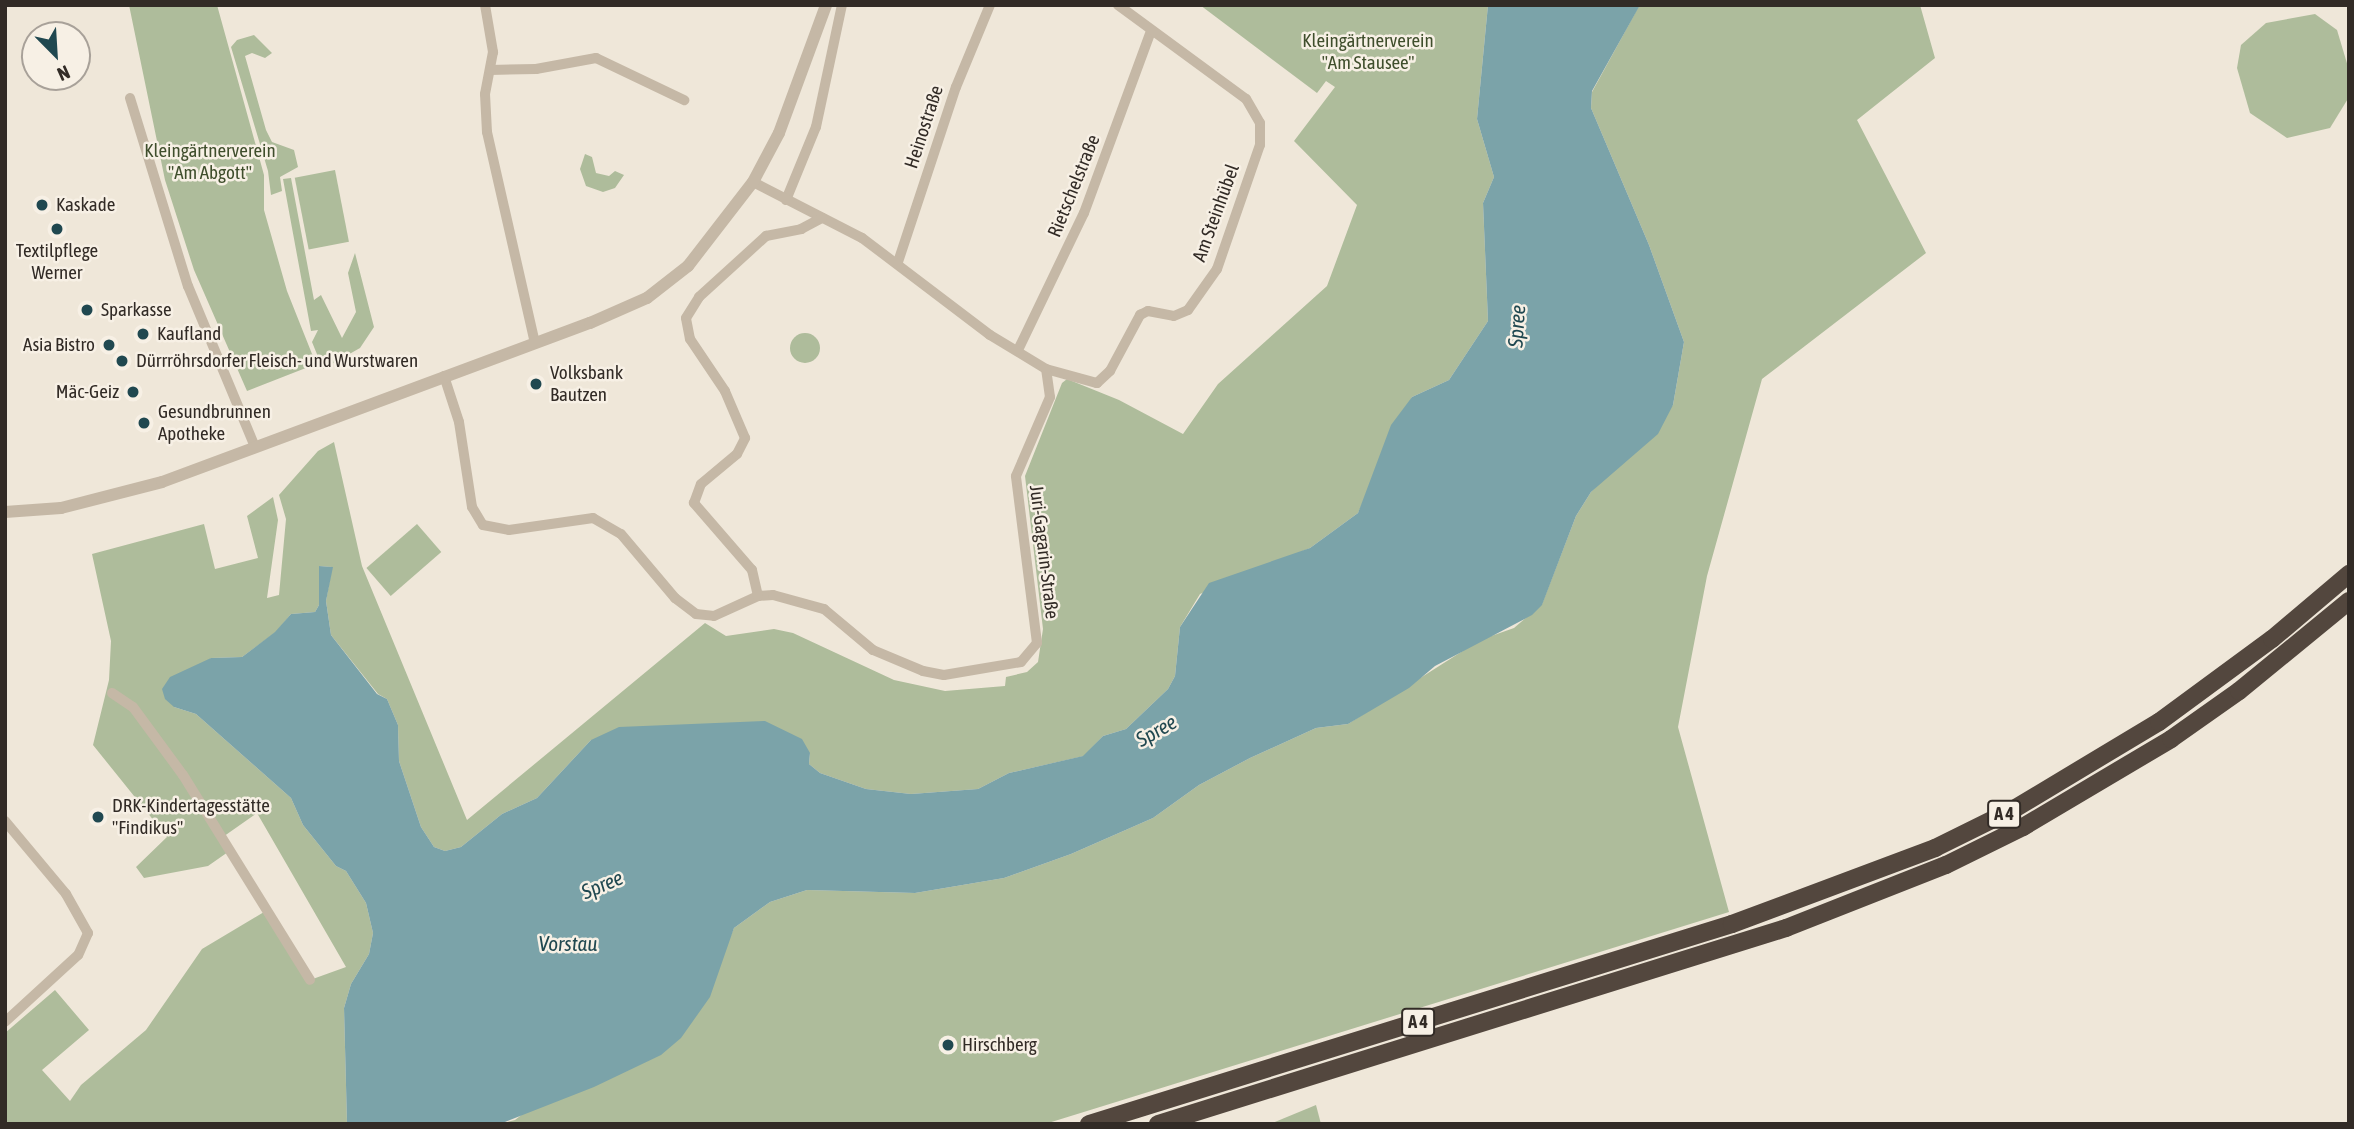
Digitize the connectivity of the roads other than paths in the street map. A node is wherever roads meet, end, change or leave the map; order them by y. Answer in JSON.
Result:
{"nodes":[{"id":1,"x":485,"y":5,"type":"edge"},
{"id":2,"x":825,"y":5,"type":"edge"},
{"id":3,"x":842,"y":5,"type":"edge"},
{"id":4,"x":990,"y":5,"type":"edge"},
{"id":5,"x":1118,"y":5,"type":"edge"},
{"id":6,"x":1151,"y":31,"type":"junction"},
{"id":7,"x":490,"y":70,"type":"junction"},
{"id":8,"x":130,"y":98,"type":"dead end"},
{"id":9,"x":684,"y":100,"type":"dead end"},
{"id":10,"x":753,"y":182,"type":"junction"},
{"id":11,"x":786,"y":201,"type":"junction"},
{"id":12,"x":822,"y":218,"type":"junction"},
{"id":13,"x":898,"y":262,"type":"junction"},
{"id":14,"x":534,"y":343,"type":"junction"},
{"id":15,"x":1018,"y":349,"type":"junction"},
{"id":16,"x":1046,"y":369,"type":"junction"},
{"id":17,"x":444,"y":376,"type":"junction"},
{"id":18,"x":255,"y":447,"type":"junction"},
{"id":19,"x":5,"y":512,"type":"edge"},
{"id":20,"x":2349,"y":574,"type":"edge"},
{"id":21,"x":758,"y":596,"type":"junction"},
{"id":22,"x":2349,"y":601,"type":"edge"},
{"id":23,"x":112,"y":693,"type":"dead end"},
{"id":24,"x":5,"y":821,"type":"edge"},
{"id":25,"x":310,"y":981,"type":"dead end"},
{"id":26,"x":5,"y":1021,"type":"edge"},
{"id":27,"x":1089,"y":1124,"type":"edge"},
{"id":28,"x":1158,"y":1124,"type":"edge"}],
"edges":[{"from":1,"to":7,"type":"street"},
{"from":2,"to":10,"type":"street"},
{"from":3,"to":11,"type":"street"},
{"from":4,"to":13,"type":"street","name":"Heinostraße"},
{"from":5,"to":6,"type":"street","name":"Am Steinhübel"},
{"from":6,"to":15,"type":"street","name":"Rietschelstraße"},
{"from":6,"to":16,"type":"street","name":"Am Steinhübel"},
{"from":7,"to":9,"type":"street"},
{"from":7,"to":14,"type":"street"},
{"from":8,"to":18,"type":"street"},
{"from":10,"to":11,"type":"street"},
{"from":10,"to":14,"type":"street"},
{"from":11,"to":12,"type":"street"},
{"from":12,"to":13,"type":"street"},
{"from":12,"to":21,"type":"street"},
{"from":13,"to":15,"type":"street"},
{"from":14,"to":17,"type":"street"},
{"from":15,"to":16,"type":"street"},
{"from":16,"to":21,"type":"street","name":"Juri-Gagarin-Straße"},
{"from":17,"to":18,"type":"street"},
{"from":17,"to":21,"type":"street"},
{"from":18,"to":19,"type":"street"},
{"from":20,"to":27,"type":"highway","number":"A 4"},
{"from":22,"to":28,"type":"highway","number":"A 4"},
{"from":23,"to":25,"type":"street"},
{"from":24,"to":26,"type":"street"}]}
